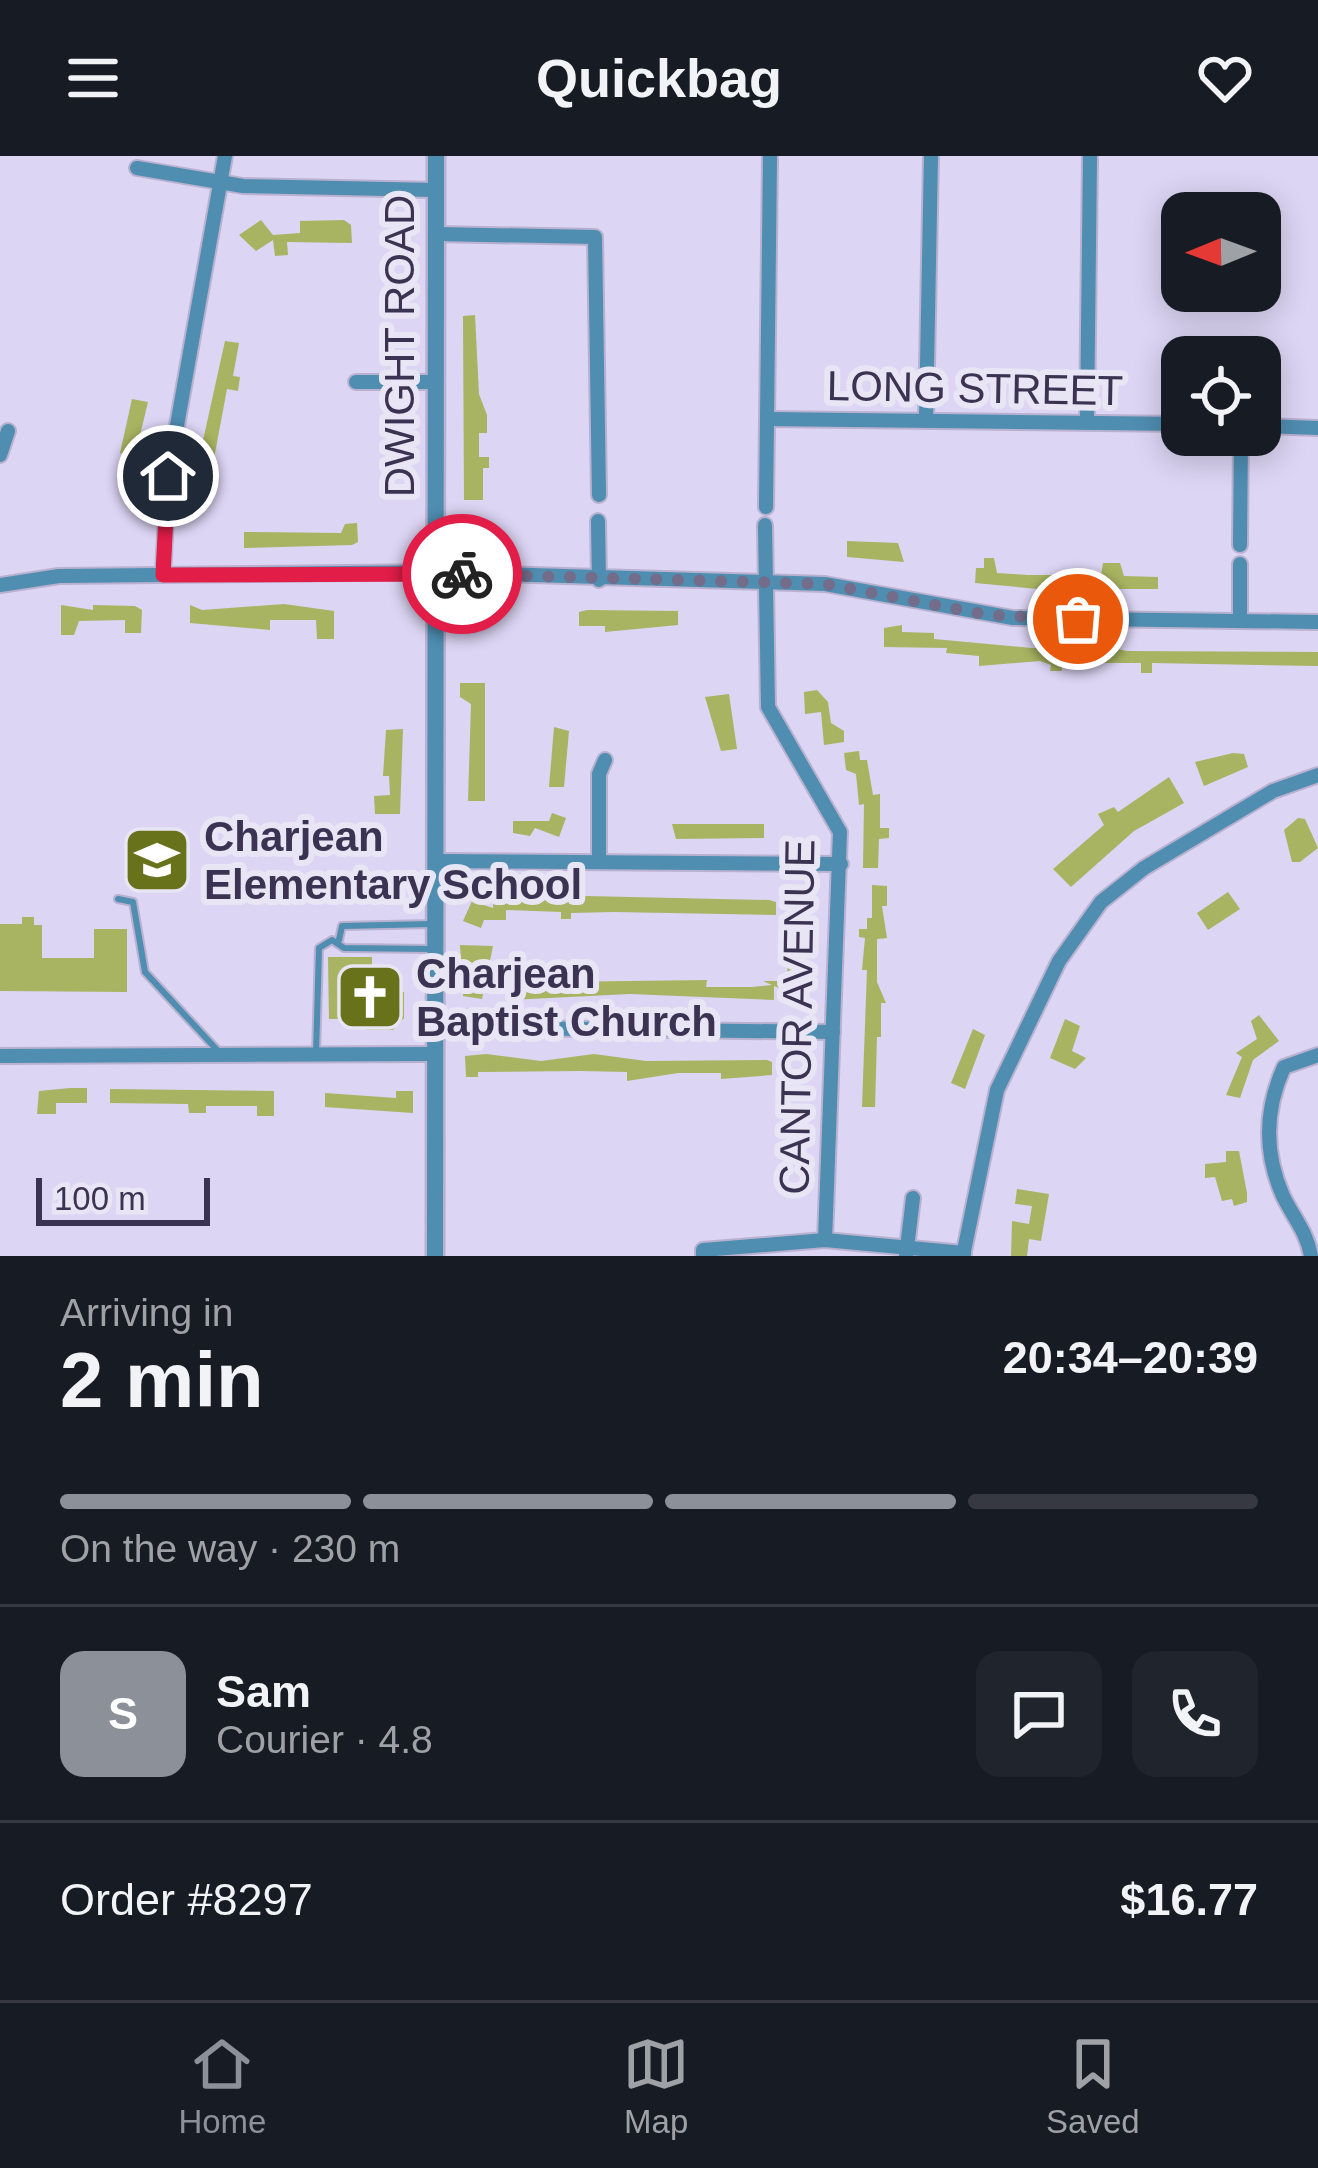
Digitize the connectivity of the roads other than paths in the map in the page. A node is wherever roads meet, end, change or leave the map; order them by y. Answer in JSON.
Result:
{"nodes":[{"id":1,"x":225,"y":156,"type":"edge"},
{"id":2,"x":436,"y":156,"type":"edge"},
{"id":3,"x":770,"y":156,"type":"edge"},
{"id":4,"x":931,"y":156,"type":"edge"},
{"id":5,"x":1090,"y":156,"type":"edge"},
{"id":6,"x":137,"y":168,"type":"dead end"},
{"id":7,"x":220,"y":183,"type":"junction"},
{"id":8,"x":435,"y":190,"type":"junction"},
{"id":9,"x":436,"y":235,"type":"junction"},
{"id":10,"x":356,"y":382,"type":"dead end"},
{"id":11,"x":433,"y":382,"type":"junction"},
{"id":12,"x":767,"y":419,"type":"junction"},
{"id":13,"x":926,"y":419,"type":"junction"},
{"id":14,"x":1087,"y":420,"type":"junction"},
{"id":15,"x":1161,"y":423,"type":"edge"},
{"id":16,"x":1281,"y":427,"type":"edge"},
{"id":17,"x":1318,"y":428,"type":"edge"},
{"id":18,"x":8,"y":431,"type":"dead end"},
{"id":19,"x":0,"y":454,"type":"edge"},
{"id":20,"x":1241,"y":456,"type":"edge"},
{"id":21,"x":599,"y":495,"type":"dead end"},
{"id":22,"x":766,"y":507,"type":"dead end"},
{"id":23,"x":598,"y":521,"type":"dead end"},
{"id":24,"x":766,"y":525,"type":"dead end"},
{"id":25,"x":1240,"y":545,"type":"dead end"},
{"id":26,"x":1240,"y":564,"type":"dead end"},
{"id":27,"x":436,"y":572,"type":"junction"},
{"id":28,"x":163,"y":575,"type":"junction"},
{"id":29,"x":599,"y":580,"type":"junction"},
{"id":30,"x":765,"y":582,"type":"junction"},
{"id":31,"x":0,"y":585,"type":"edge"},
{"id":32,"x":1240,"y":620,"type":"junction"},
{"id":33,"x":1318,"y":622,"type":"edge"},
{"id":34,"x":604,"y":760,"type":"dead end"},
{"id":35,"x":1318,"y":775,"type":"edge"},
{"id":36,"x":598,"y":860,"type":"junction"},
{"id":37,"x":436,"y":861,"type":"junction"},
{"id":38,"x":841,"y":864,"type":"junction"},
{"id":39,"x":118,"y":899,"type":"dead end"},
{"id":40,"x":436,"y":924,"type":"junction"},
{"id":41,"x":339,"y":940,"type":"junction"},
{"id":42,"x":436,"y":949,"type":"junction"},
{"id":43,"x":436,"y":1027,"type":"junction"},
{"id":44,"x":832,"y":1032,"type":"junction"},
{"id":45,"x":435,"y":1054,"type":"junction"},
{"id":46,"x":220,"y":1055,"type":"junction"},
{"id":47,"x":316,"y":1055,"type":"junction"},
{"id":48,"x":1318,"y":1055,"type":"edge"},
{"id":49,"x":0,"y":1056,"type":"edge"},
{"id":50,"x":913,"y":1198,"type":"dead end"},
{"id":51,"x":825,"y":1240,"type":"junction"},
{"id":52,"x":906,"y":1251,"type":"edge"},
{"id":53,"x":703,"y":1253,"type":"edge"},
{"id":54,"x":964,"y":1254,"type":"edge"},
{"id":55,"x":435,"y":1256,"type":"edge"},
{"id":56,"x":1311,"y":1256,"type":"edge"}],
"edges":[{"from":1,"to":7,"type":"street"},
{"from":2,"to":8,"type":"street","name":"DWIGHT ROAD"},
{"from":3,"to":12,"type":"street"},
{"from":4,"to":13,"type":"street"},
{"from":5,"to":14,"type":"street"},
{"from":6,"to":7,"type":"street"},
{"from":7,"to":8,"type":"street"},
{"from":7,"to":28,"type":"street"},
{"from":8,"to":9,"type":"street","name":"DWIGHT ROAD"},
{"from":9,"to":11,"type":"street","name":"DWIGHT ROAD"},
{"from":9,"to":21,"type":"street"},
{"from":10,"to":11,"type":"street"},
{"from":11,"to":27,"type":"street","name":"DWIGHT ROAD"},
{"from":12,"to":13,"type":"street","name":"LONG STREET"},
{"from":12,"to":22,"type":"street"},
{"from":13,"to":14,"type":"street","name":"LONG STREET"},
{"from":14,"to":15,"type":"street","name":"LONG STREET"},
{"from":16,"to":17,"type":"street"},
{"from":18,"to":19,"type":"street"},
{"from":20,"to":25,"type":"street"},
{"from":23,"to":29,"type":"street"},
{"from":24,"to":30,"type":"street","name":"CANTOR AVENUE"},
{"from":26,"to":32,"type":"street"},
{"from":27,"to":28,"type":"street"},
{"from":27,"to":29,"type":"street"},
{"from":27,"to":37,"type":"street","name":"DWIGHT ROAD"},
{"from":28,"to":31,"type":"street"},
{"from":29,"to":30,"type":"street"},
{"from":30,"to":32,"type":"street"},
{"from":30,"to":38,"type":"street","name":"CANTOR AVENUE"},
{"from":32,"to":33,"type":"street"},
{"from":34,"to":36,"type":"street"},
{"from":35,"to":54,"type":"street"},
{"from":36,"to":37,"type":"street"},
{"from":36,"to":38,"type":"street"},
{"from":37,"to":40,"type":"street","name":"DWIGHT ROAD"},
{"from":38,"to":44,"type":"street","name":"CANTOR AVENUE"},
{"from":39,"to":46,"type":"lane"},
{"from":40,"to":41,"type":"lane"},
{"from":40,"to":42,"type":"street","name":"DWIGHT ROAD"},
{"from":41,"to":42,"type":"lane"},
{"from":41,"to":47,"type":"lane"},
{"from":42,"to":43,"type":"street","name":"DWIGHT ROAD"},
{"from":43,"to":44,"type":"street"},
{"from":43,"to":45,"type":"street","name":"DWIGHT ROAD"},
{"from":44,"to":51,"type":"street","name":"CANTOR AVENUE"},
{"from":45,"to":47,"type":"street"},
{"from":45,"to":55,"type":"street","name":"DWIGHT ROAD"},
{"from":46,"to":47,"type":"street"},
{"from":46,"to":49,"type":"street"},
{"from":48,"to":56,"type":"street"},
{"from":50,"to":52,"type":"street"},
{"from":51,"to":52,"type":"street"},
{"from":51,"to":53,"type":"street"},
{"from":52,"to":54,"type":"street"}]}
